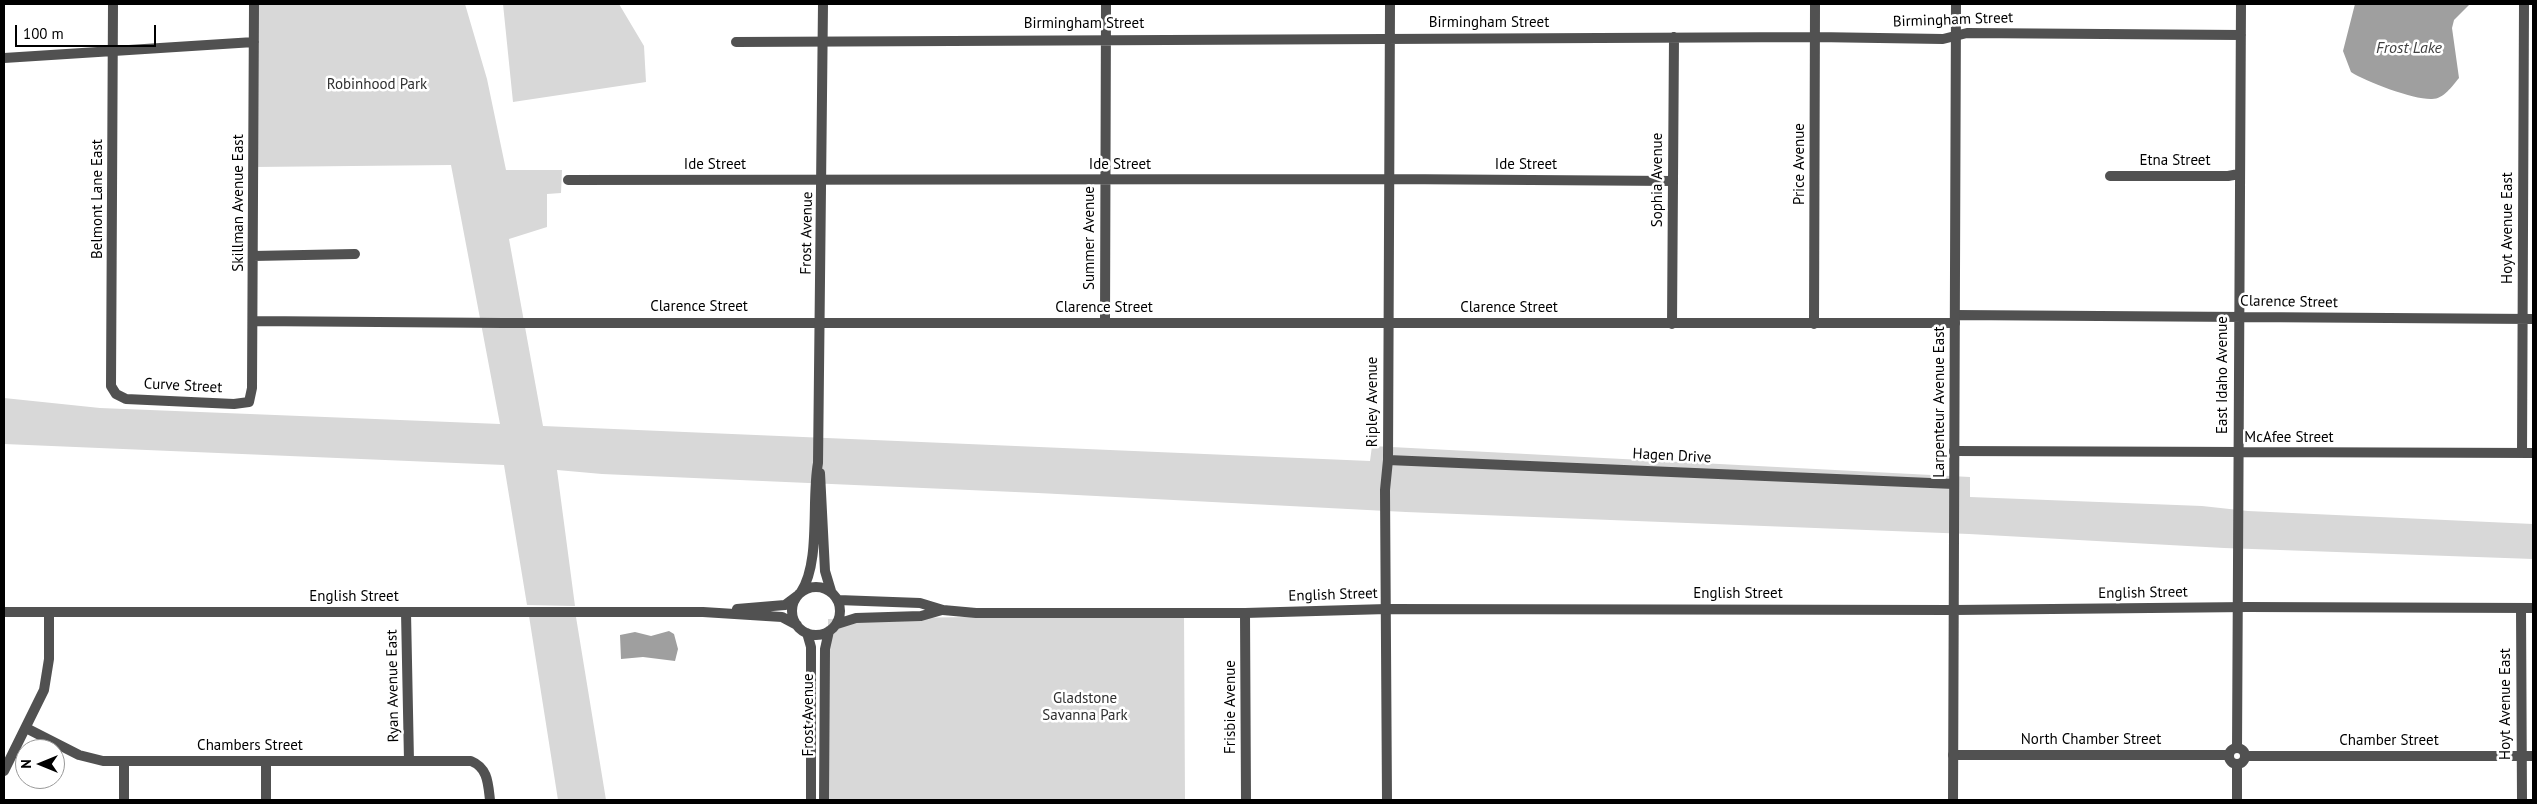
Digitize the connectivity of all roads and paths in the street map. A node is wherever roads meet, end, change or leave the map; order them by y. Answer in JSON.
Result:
{"nodes":[{"id":1,"x":113,"y":4,"type":"edge"},
{"id":2,"x":254,"y":4,"type":"edge"},
{"id":3,"x":823,"y":4,"type":"edge"},
{"id":4,"x":1106,"y":4,"type":"edge"},
{"id":5,"x":1390,"y":4,"type":"edge"},
{"id":6,"x":1816,"y":4,"type":"edge"},
{"id":7,"x":1956,"y":4,"type":"edge"},
{"id":8,"x":2241,"y":4,"type":"edge"},
{"id":9,"x":2524,"y":4,"type":"edge"},
{"id":10,"x":1956,"y":35,"type":"junction"},
{"id":11,"x":2241,"y":35,"type":"junction"},
{"id":12,"x":1815,"y":36,"type":"junction"},
{"id":13,"x":1674,"y":37,"type":"junction"},
{"id":14,"x":1390,"y":38,"type":"junction"},
{"id":15,"x":2529,"y":38,"type":"edge"},
{"id":16,"x":1106,"y":39,"type":"junction"},
{"id":17,"x":254,"y":42,"type":"junction"},
{"id":18,"x":736,"y":42,"type":"dead end"},
{"id":19,"x":823,"y":42,"type":"junction"},
{"id":20,"x":113,"y":49,"type":"junction"},
{"id":21,"x":4,"y":58,"type":"edge"},
{"id":22,"x":2240,"y":174,"type":"junction"},
{"id":23,"x":2110,"y":176,"type":"dead end"},
{"id":24,"x":1389,"y":179,"type":"junction"},
{"id":25,"x":2528,"y":179,"type":"edge"},
{"id":26,"x":568,"y":180,"type":"dead end"},
{"id":27,"x":822,"y":180,"type":"junction"},
{"id":28,"x":1105,"y":180,"type":"junction"},
{"id":29,"x":1673,"y":182,"type":"junction"},
{"id":30,"x":355,"y":254,"type":"dead end"},
{"id":31,"x":253,"y":256,"type":"junction"},
{"id":32,"x":2238,"y":318,"type":"junction"},
{"id":33,"x":1955,"y":319,"type":"junction"},
{"id":34,"x":2528,"y":319,"type":"edge"},
{"id":35,"x":253,"y":321,"type":"junction"},
{"id":36,"x":821,"y":322,"type":"junction"},
{"id":37,"x":1105,"y":323,"type":"junction"},
{"id":38,"x":1388,"y":323,"type":"junction"},
{"id":39,"x":1672,"y":324,"type":"junction"},
{"id":40,"x":1814,"y":324,"type":"junction"},
{"id":41,"x":116,"y":394,"type":"joint"},
{"id":42,"x":249,"y":402,"type":"joint"},
{"id":43,"x":1954,"y":451,"type":"junction"},
{"id":44,"x":2238,"y":453,"type":"junction"},
{"id":45,"x":2522,"y":453,"type":"junction"},
{"id":46,"x":2533,"y":453,"type":"edge"},
{"id":47,"x":1388,"y":460,"type":"junction"},
{"id":48,"x":818,"y":463,"type":"junction"},
{"id":49,"x":1954,"y":484,"type":"junction"},
{"id":50,"x":831,"y":591,"type":"junction"},
{"id":51,"x":799,"y":594,"type":"junction"},
{"id":52,"x":838,"y":600,"type":"junction"},
{"id":53,"x":2237,"y":607,"type":"junction"},
{"id":54,"x":2521,"y":608,"type":"junction"},
{"id":55,"x":2533,"y":608,"type":"edge"},
{"id":56,"x":1387,"y":609,"type":"junction"},
{"id":57,"x":943,"y":610,"type":"junction"},
{"id":58,"x":1954,"y":610,"type":"junction"},
{"id":59,"x":4,"y":612,"type":"edge"},
{"id":60,"x":49,"y":612,"type":"junction"},
{"id":61,"x":406,"y":612,"type":"junction"},
{"id":62,"x":703,"y":612,"type":"junction"},
{"id":63,"x":1245,"y":613,"type":"junction"},
{"id":64,"x":797,"y":625,"type":"junction"},
{"id":65,"x":833,"y":628,"type":"junction"},
{"id":66,"x":807,"y":633,"type":"junction"},
{"id":67,"x":26,"y":728,"type":"junction"},
{"id":68,"x":2237,"y":747,"type":"junction"},
{"id":69,"x":1953,"y":755,"type":"junction"},
{"id":70,"x":2228,"y":755,"type":"junction"},
{"id":71,"x":2245,"y":756,"type":"junction"},
{"id":72,"x":2521,"y":756,"type":"junction"},
{"id":73,"x":2533,"y":756,"type":"edge"},
{"id":74,"x":124,"y":761,"type":"junction"},
{"id":75,"x":266,"y":761,"type":"junction"},
{"id":76,"x":409,"y":761,"type":"junction"},
{"id":77,"x":2237,"y":764,"type":"junction"},
{"id":78,"x":4,"y":771,"type":"edge"},
{"id":79,"x":124,"y":800,"type":"edge"},
{"id":80,"x":266,"y":800,"type":"edge"},
{"id":81,"x":490,"y":800,"type":"edge"},
{"id":82,"x":812,"y":800,"type":"edge"},
{"id":83,"x":824,"y":800,"type":"edge"},
{"id":84,"x":1246,"y":800,"type":"edge"},
{"id":85,"x":1387,"y":800,"type":"edge"},
{"id":86,"x":1953,"y":800,"type":"edge"},
{"id":87,"x":2237,"y":800,"type":"edge"},
{"id":88,"x":2522,"y":800,"type":"edge"}],
"edges":[{"from":1,"to":20,"type":"street","name":"Belmont Lane East"},
{"from":2,"to":17,"type":"street","name":"Skillman Avenue East"},
{"from":3,"to":19,"type":"street","name":"Frost Avenue"},
{"from":4,"to":16,"type":"street","name":"Summer Avenue"},
{"from":5,"to":14,"type":"street","name":"Ripley Avenue"},
{"from":6,"to":12,"type":"street","name":"Price Avenue"},
{"from":7,"to":10,"type":"street","name":"Larpenteur Avenue East"},
{"from":8,"to":11,"type":"street","name":"East Idaho Avenue"},
{"from":9,"to":15,"type":"street","name":"Hoyt Avenue East"},
{"from":10,"to":11,"type":"street","name":"Birmingham Street"},
{"from":10,"to":12,"type":"street","name":"Birmingham Street"},
{"from":10,"to":33,"type":"street","name":"Larpenteur Avenue East"},
{"from":11,"to":22,"type":"street","name":"East Idaho Avenue"},
{"from":12,"to":13,"type":"street","name":"Birmingham Street"},
{"from":12,"to":40,"type":"street","name":"Price Avenue"},
{"from":13,"to":14,"type":"street","name":"Birmingham Street"},
{"from":13,"to":29,"type":"street","name":"Sophia Avenue"},
{"from":14,"to":16,"type":"street","name":"Birmingham Street"},
{"from":14,"to":24,"type":"street","name":"Ripley Avenue"},
{"from":15,"to":25,"type":"street","name":"Hoyt Avenue East"},
{"from":16,"to":19,"type":"street","name":"Birmingham Street"},
{"from":16,"to":28,"type":"street","name":"Summer Avenue"},
{"from":17,"to":20,"type":"street"},
{"from":17,"to":31,"type":"street","name":"Skillman Avenue East"},
{"from":18,"to":19,"type":"street","name":"Birmingham Street"},
{"from":19,"to":27,"type":"street","name":"Frost Avenue"},
{"from":20,"to":21,"type":"street"},
{"from":20,"to":41,"type":"street","name":"Belmont Lane East"},
{"from":22,"to":23,"type":"street","name":"Etna Street"},
{"from":22,"to":32,"type":"street","name":"East Idaho Avenue"},
{"from":24,"to":28,"type":"street","name":"Ide Street"},
{"from":24,"to":29,"type":"street","name":"Ide Street"},
{"from":24,"to":38,"type":"street","name":"Ripley Avenue"},
{"from":25,"to":34,"type":"street","name":"Hoyt Avenue East"},
{"from":26,"to":27,"type":"street","name":"Ide Street"},
{"from":27,"to":28,"type":"street","name":"Ide Street"},
{"from":27,"to":36,"type":"street","name":"Frost Avenue"},
{"from":28,"to":37,"type":"street","name":"Summer Avenue"},
{"from":29,"to":39,"type":"street","name":"Sophia Avenue"},
{"from":30,"to":31,"type":"street"},
{"from":31,"to":35,"type":"street","name":"Skillman Avenue East"},
{"from":32,"to":33,"type":"street","name":"Clarence Street"},
{"from":32,"to":34,"type":"street","name":"Clarence Street"},
{"from":32,"to":44,"type":"street","name":"East Idaho Avenue"},
{"from":33,"to":40,"type":"street","name":"Clarence Street"},
{"from":33,"to":43,"type":"street","name":"Larpenteur Avenue East"},
{"from":34,"to":45,"type":"street","name":"Hoyt Avenue East"},
{"from":35,"to":36,"type":"street","name":"Clarence Street"},
{"from":35,"to":42,"type":"street","name":"Skillman Avenue East"},
{"from":36,"to":37,"type":"street","name":"Clarence Street"},
{"from":36,"to":48,"type":"street","name":"Frost Avenue"},
{"from":37,"to":38,"type":"street","name":"Clarence Street"},
{"from":38,"to":39,"type":"street","name":"Clarence Street"},
{"from":38,"to":47,"type":"street","name":"Ripley Avenue"},
{"from":39,"to":40,"type":"street","name":"Clarence Street"},
{"from":41,"to":42,"type":"street","name":"Curve Street"},
{"from":43,"to":44,"type":"street","name":"McAfee Street"},
{"from":43,"to":49,"type":"street","name":"Larpenteur Avenue East"},
{"from":44,"to":45,"type":"street","name":"McAfee Street"},
{"from":44,"to":53,"type":"street","name":"East Idaho Avenue"},
{"from":45,"to":46,"type":"street","name":"McAfee Street"},
{"from":47,"to":49,"type":"street","name":"Hagen Drive"},
{"from":47,"to":56,"type":"street","name":"Ripley Avenue"},
{"from":48,"to":50,"type":"street","name":"Frost Avenue"},
{"from":48,"to":51,"type":"street","name":"Frost Avenue"},
{"from":49,"to":58,"type":"street","name":"Larpenteur Avenue East"},
{"from":50,"to":51,"type":"street"},
{"from":50,"to":52,"type":"street"},
{"from":51,"to":62,"type":"street","name":"English Street"},
{"from":51,"to":64,"type":"street"},
{"from":52,"to":57,"type":"street","name":"English Street"},
{"from":52,"to":65,"type":"street"},
{"from":53,"to":54,"type":"street","name":"English Street"},
{"from":53,"to":58,"type":"street","name":"English Street"},
{"from":53,"to":68,"type":"street","name":"East Idaho Avenue"},
{"from":54,"to":55,"type":"street","name":"English Street"},
{"from":54,"to":72,"type":"street","name":"Hoyt Avenue East"},
{"from":56,"to":58,"type":"street","name":"English Street"},
{"from":56,"to":63,"type":"street","name":"English Street"},
{"from":56,"to":85,"type":"street","name":"Ripley Avenue"},
{"from":57,"to":63,"type":"street","name":"English Street"},
{"from":57,"to":65,"type":"street","name":"English Street"},
{"from":58,"to":69,"type":"street","name":"Larpenteur Avenue East"},
{"from":59,"to":60,"type":"street","name":"English Street"},
{"from":60,"to":61,"type":"street","name":"English Street"},
{"from":60,"to":67,"type":"street"},
{"from":61,"to":62,"type":"street","name":"English Street"},
{"from":61,"to":76,"type":"street","name":"Ryan Avenue East"},
{"from":62,"to":64,"type":"street","name":"English Street"},
{"from":63,"to":84,"type":"street","name":"Frisbie Avenue"},
{"from":64,"to":66,"type":"street"},
{"from":65,"to":66,"type":"street"},
{"from":65,"to":83,"type":"street","name":"Frost Avenue"},
{"from":66,"to":82,"type":"street","name":"Frost Avenue"},
{"from":67,"to":74,"type":"street","name":"Chambers Street"},
{"from":67,"to":78,"type":"street"},
{"from":68,"to":70,"type":"street"},
{"from":68,"to":71,"type":"street"},
{"from":69,"to":70,"type":"street","name":"North Chamber Street"},
{"from":69,"to":86,"type":"street","name":"Larpenteur Avenue East"},
{"from":70,"to":77,"type":"street"},
{"from":71,"to":72,"type":"street","name":"Chamber Street"},
{"from":71,"to":77,"type":"street"},
{"from":72,"to":73,"type":"street","name":"Chamber Street"},
{"from":72,"to":88,"type":"street","name":"Hoyt Avenue East"},
{"from":74,"to":75,"type":"street","name":"Chambers Street"},
{"from":74,"to":79,"type":"street"},
{"from":75,"to":76,"type":"street","name":"Chambers Street"},
{"from":75,"to":80,"type":"street"},
{"from":76,"to":81,"type":"street","name":"Chambers Street"},
{"from":77,"to":87,"type":"street"}]}
